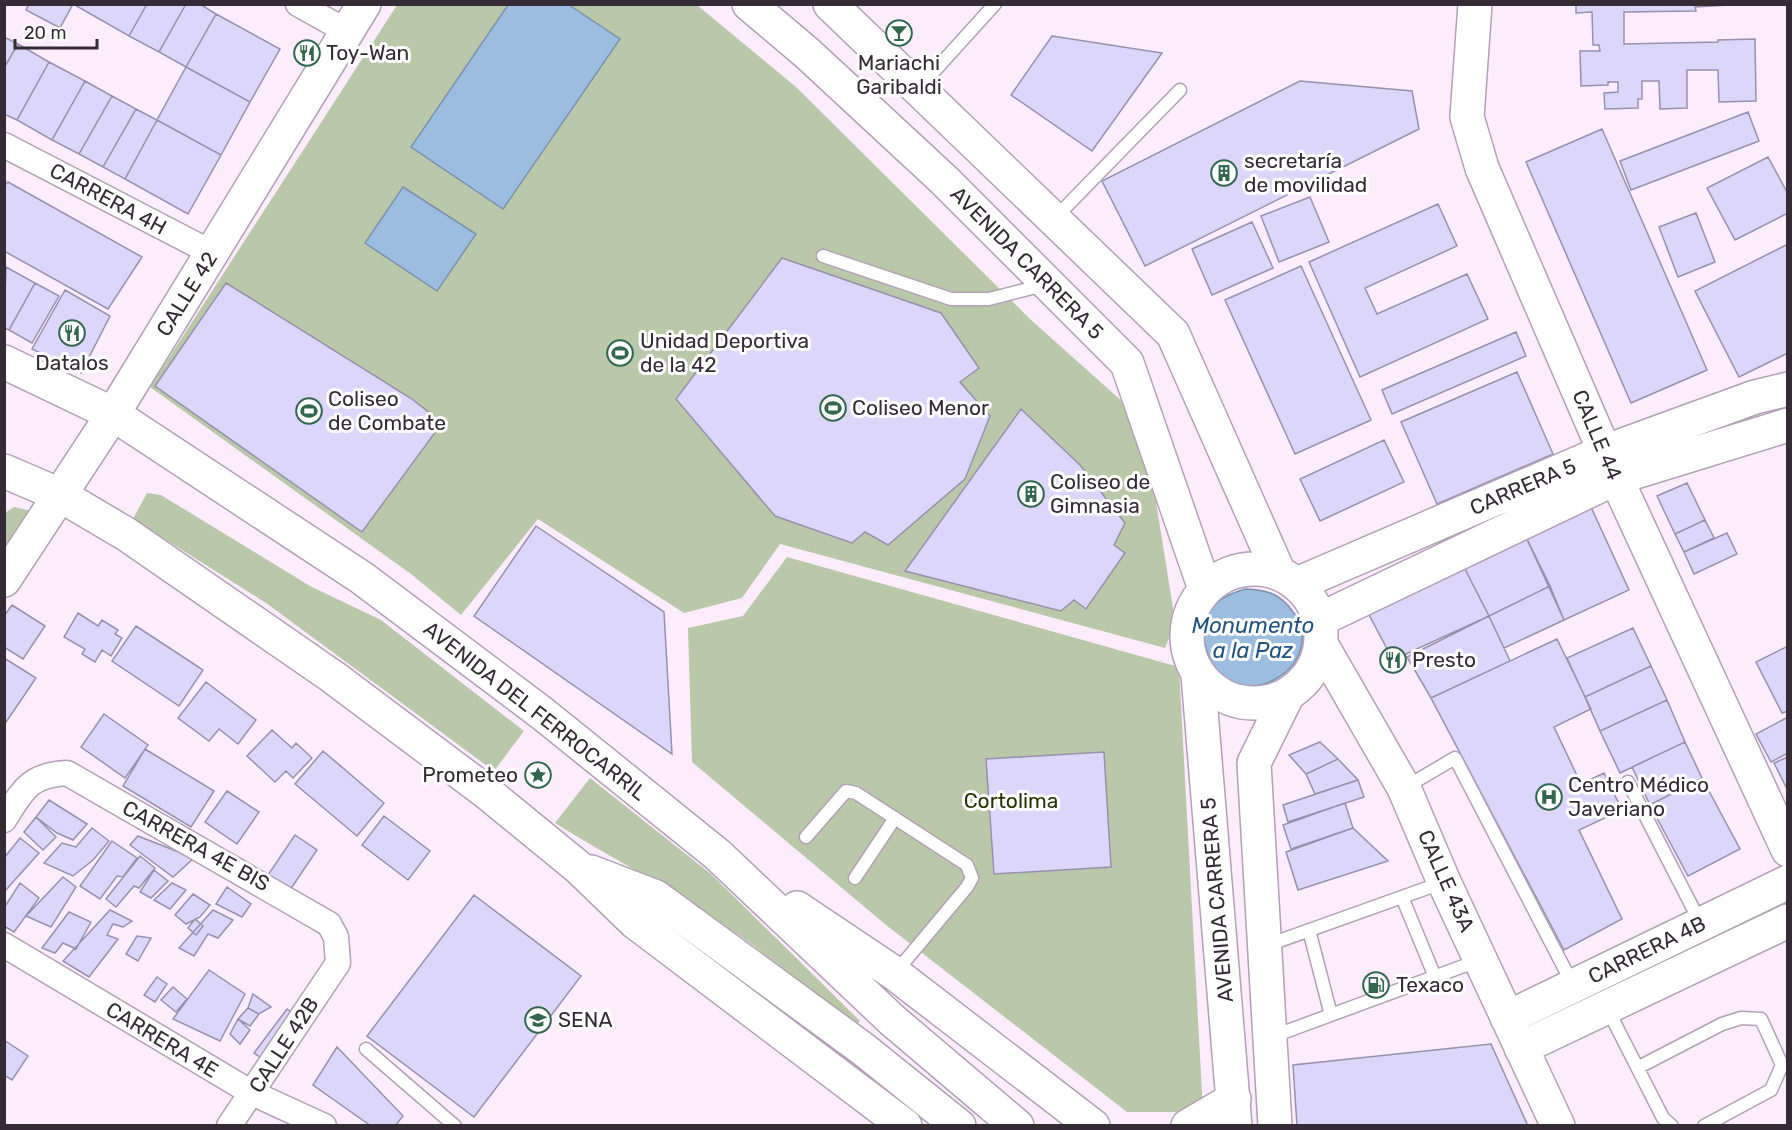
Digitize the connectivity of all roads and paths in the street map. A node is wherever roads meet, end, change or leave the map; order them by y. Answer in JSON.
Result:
{"nodes":[{"id":1,"x":298,"y":4,"type":"edge"},
{"id":2,"x":749,"y":4,"type":"edge"},
{"id":3,"x":994,"y":4,"type":"edge"},
{"id":4,"x":1475,"y":4,"type":"edge"},
{"id":5,"x":836,"y":6,"type":"edge"},
{"id":6,"x":356,"y":18,"type":"edge"},
{"id":7,"x":918,"y":89,"type":"junction"},
{"id":8,"x":1180,"y":90,"type":"dead end"},
{"id":9,"x":4,"y":145,"type":"edge"},
{"id":10,"x":1054,"y":219,"type":"junction"},
{"id":11,"x":212,"y":253,"type":"junction"},
{"id":12,"x":824,"y":255,"type":"dead end"},
{"id":13,"x":1049,"y":284,"type":"junction"},
{"id":14,"x":4,"y":362,"type":"edge"},
{"id":15,"x":1788,"y":389,"type":"edge"},
{"id":16,"x":113,"y":414,"type":"junction"},
{"id":17,"x":1788,"y":424,"type":"edge"},
{"id":18,"x":1610,"y":465,"type":"junction"},
{"id":19,"x":4,"y":471,"type":"edge"},
{"id":20,"x":60,"y":495,"type":"junction"},
{"id":21,"x":1288,"y":579,"type":"junction"},
{"id":22,"x":4,"y":580,"type":"edge"},
{"id":23,"x":1205,"y":589,"type":"junction"},
{"id":24,"x":1320,"y":632,"type":"junction"},
{"id":25,"x":1198,"y":675,"type":"junction"},
{"id":26,"x":1288,"y":694,"type":"junction"},
{"id":27,"x":1628,"y":782,"type":"dead end"},
{"id":28,"x":1404,"y":788,"type":"junction"},
{"id":29,"x":894,"y":818,"type":"junction"},
{"id":30,"x":4,"y":820,"type":"edge"},
{"id":31,"x":806,"y":837,"type":"dead end"},
{"id":32,"x":1788,"y":850,"type":"edge"},
{"id":33,"x":578,"y":867,"type":"junction"},
{"id":34,"x":855,"y":878,"type":"dead end"},
{"id":35,"x":1444,"y":882,"type":"junction"},
{"id":36,"x":1788,"y":882,"type":"edge"},
{"id":37,"x":755,"y":891,"type":"junction"},
{"id":38,"x":1402,"y":897,"type":"junction"},
{"id":39,"x":1788,"y":921,"type":"edge"},
{"id":40,"x":1701,"y":923,"type":"junction"},
{"id":41,"x":1309,"y":930,"type":"junction"},
{"id":42,"x":1264,"y":946,"type":"junction"},
{"id":43,"x":7,"y":953,"type":"edge"},
{"id":44,"x":1481,"y":960,"type":"junction"},
{"id":45,"x":338,"y":963,"type":"joint"},
{"id":46,"x":894,"y":974,"type":"junction"},
{"id":47,"x":1435,"y":977,"type":"junction"},
{"id":48,"x":1573,"y":986,"type":"junction"},
{"id":49,"x":1606,"y":1007,"type":"junction"},
{"id":50,"x":1331,"y":1015,"type":"junction"},
{"id":51,"x":1507,"y":1018,"type":"junction"},
{"id":52,"x":1270,"y":1038,"type":"junction"},
{"id":53,"x":1521,"y":1048,"type":"junction"},
{"id":54,"x":366,"y":1049,"type":"dead end"},
{"id":55,"x":1639,"y":1067,"type":"junction"},
{"id":56,"x":252,"y":1093,"type":"junction"},
{"id":57,"x":1235,"y":1112,"type":"edge"},
{"id":58,"x":229,"y":1125,"type":"edge"},
{"id":59,"x":324,"y":1125,"type":"edge"},
{"id":60,"x":455,"y":1125,"type":"edge"},
{"id":61,"x":905,"y":1125,"type":"edge"},
{"id":62,"x":959,"y":1125,"type":"edge"},
{"id":63,"x":1017,"y":1125,"type":"edge"},
{"id":64,"x":1092,"y":1125,"type":"edge"},
{"id":65,"x":1188,"y":1125,"type":"edge"},
{"id":66,"x":1275,"y":1125,"type":"edge"},
{"id":67,"x":1558,"y":1125,"type":"edge"},
{"id":68,"x":1672,"y":1125,"type":"edge"},
{"id":69,"x":1704,"y":1125,"type":"edge"}],
"edges":[{"from":1,"to":6,"type":"street"},
{"from":2,"to":13,"type":"main road","name":"AVENIDA CARRERA 5"},
{"from":3,"to":7,"type":"lane"},
{"from":4,"to":18,"type":"main road","name":"CALLE 44"},
{"from":5,"to":7,"type":"main road"},
{"from":6,"to":11,"type":"main road","name":"CALLE 42"},
{"from":7,"to":10,"type":"main road"},
{"from":8,"to":10,"type":"lane"},
{"from":9,"to":11,"type":"street","name":"CARRERA 4H"},
{"from":10,"to":21,"type":"main road"},
{"from":11,"to":16,"type":"main road","name":"CALLE 42"},
{"from":12,"to":13,"type":"lane"},
{"from":13,"to":23,"type":"main road","name":"AVENIDA CARRERA 5"},
{"from":14,"to":16,"type":"main road","name":"AVENIDA DEL FERROCARRIL"},
{"from":15,"to":18,"type":"main road","name":"CARRERA 5"},
{"from":16,"to":20,"type":"main road","name":"CALLE 42"},
{"from":16,"to":37,"type":"main road","name":"AVENIDA DEL FERROCARRIL"},
{"from":17,"to":18,"type":"main road","name":"CARRERA 5"},
{"from":18,"to":21,"type":"main road","name":"CARRERA 5"},
{"from":18,"to":24,"type":"main road","name":"CARRERA 5"},
{"from":18,"to":32,"type":"main road","name":"CALLE 44"},
{"from":19,"to":20,"type":"main road"},
{"from":20,"to":22,"type":"main road","name":"CALLE 42"},
{"from":20,"to":33,"type":"main road"},
{"from":21,"to":23,"type":"main road"},
{"from":21,"to":24,"type":"main road"},
{"from":23,"to":25,"type":"main road"},
{"from":24,"to":26,"type":"main road"},
{"from":24,"to":28,"type":"main road","name":"CALLE 43A"},
{"from":25,"to":26,"type":"main road"},
{"from":25,"to":57,"type":"main road","name":"AVENIDA CARRERA 5"},
{"from":26,"to":42,"type":"main road","name":"AVENIDA CARRERA 5"},
{"from":27,"to":40,"type":"lane"},
{"from":28,"to":35,"type":"main road","name":"CALLE 43A"},
{"from":28,"to":48,"type":"lane"},
{"from":29,"to":31,"type":"lane"},
{"from":29,"to":34,"type":"lane"},
{"from":29,"to":46,"type":"lane"},
{"from":30,"to":45,"type":"street","name":"CARRERA 4E BIS"},
{"from":33,"to":61,"type":"main road"},
{"from":33,"to":62,"type":"main road"},
{"from":35,"to":38,"type":"lane"},
{"from":35,"to":44,"type":"main road","name":"CALLE 43A"},
{"from":36,"to":40,"type":"main road","name":"CARRERA 4B"},
{"from":37,"to":46,"type":"main road"},
{"from":37,"to":63,"type":"main road","name":"AVENIDA DEL FERROCARRIL"},
{"from":38,"to":41,"type":"lane"},
{"from":38,"to":47,"type":"lane"},
{"from":39,"to":49,"type":"main road","name":"CARRERA 4B"},
{"from":40,"to":48,"type":"main road","name":"CARRERA 4B"},
{"from":41,"to":42,"type":"lane"},
{"from":41,"to":50,"type":"lane"},
{"from":42,"to":52,"type":"main road","name":"AVENIDA CARRERA 5"},
{"from":43,"to":56,"type":"street","name":"CARRERA 4E"},
{"from":44,"to":47,"type":"lane"},
{"from":44,"to":51,"type":"main road","name":"CALLE 43A"},
{"from":45,"to":56,"type":"street","name":"CALLE 42B"},
{"from":46,"to":64,"type":"main road"},
{"from":47,"to":50,"type":"lane"},
{"from":48,"to":51,"type":"main road","name":"CARRERA 4B"},
{"from":49,"to":53,"type":"main road","name":"CARRERA 4B"},
{"from":49,"to":55,"type":"lane"},
{"from":50,"to":52,"type":"lane"},
{"from":51,"to":53,"type":"main road","name":"CALLE 43A"},
{"from":52,"to":66,"type":"main road","name":"AVENIDA CARRERA 5"},
{"from":53,"to":67,"type":"main road","name":"CALLE 43A"},
{"from":54,"to":60,"type":"lane"},
{"from":55,"to":68,"type":"lane"},
{"from":55,"to":69,"type":"lane"},
{"from":56,"to":58,"type":"street","name":"CALLE 42B"},
{"from":56,"to":59,"type":"street","name":"CARRERA 4E"},
{"from":57,"to":65,"type":"main road"}]}
